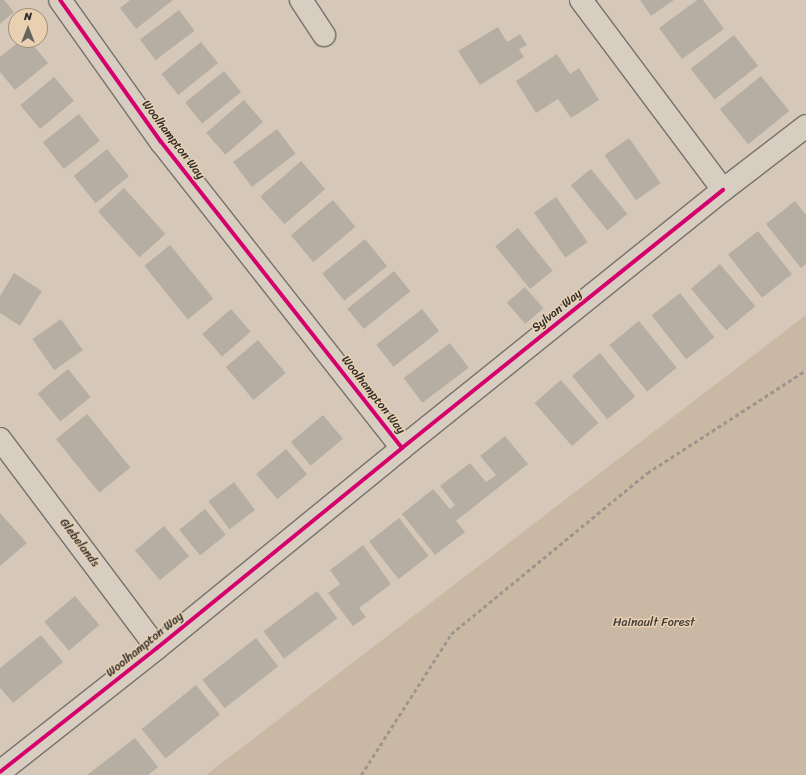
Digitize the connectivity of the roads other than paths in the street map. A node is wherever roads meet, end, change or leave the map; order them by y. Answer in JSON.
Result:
{"nodes":[{"id":1,"x":60,"y":0,"type":"edge"},
{"id":2,"x":301,"y":0,"type":"edge"},
{"id":3,"x":581,"y":0,"type":"edge"},
{"id":4,"x":324,"y":35,"type":"dead end"},
{"id":5,"x":806,"y":126,"type":"edge"},
{"id":6,"x":723,"y":190,"type":"junction"},
{"id":7,"x":0,"y":439,"type":"edge"},
{"id":8,"x":402,"y":448,"type":"junction"},
{"id":9,"x":158,"y":648,"type":"junction"},
{"id":10,"x":0,"y":772,"type":"edge"}],
"edges":[{"from":1,"to":8,"type":"street","name":"Woolhampton Way"},
{"from":2,"to":4,"type":"street"},
{"from":3,"to":6,"type":"street"},
{"from":5,"to":6,"type":"street","name":"Sylvan Way"},
{"from":6,"to":8,"type":"street","name":"Sylvan Way"},
{"from":7,"to":9,"type":"street","name":"Glebelands"},
{"from":8,"to":9,"type":"street","name":"Woolhampton Way"},
{"from":9,"to":10,"type":"street","name":"Woolhampton Way"}]}
